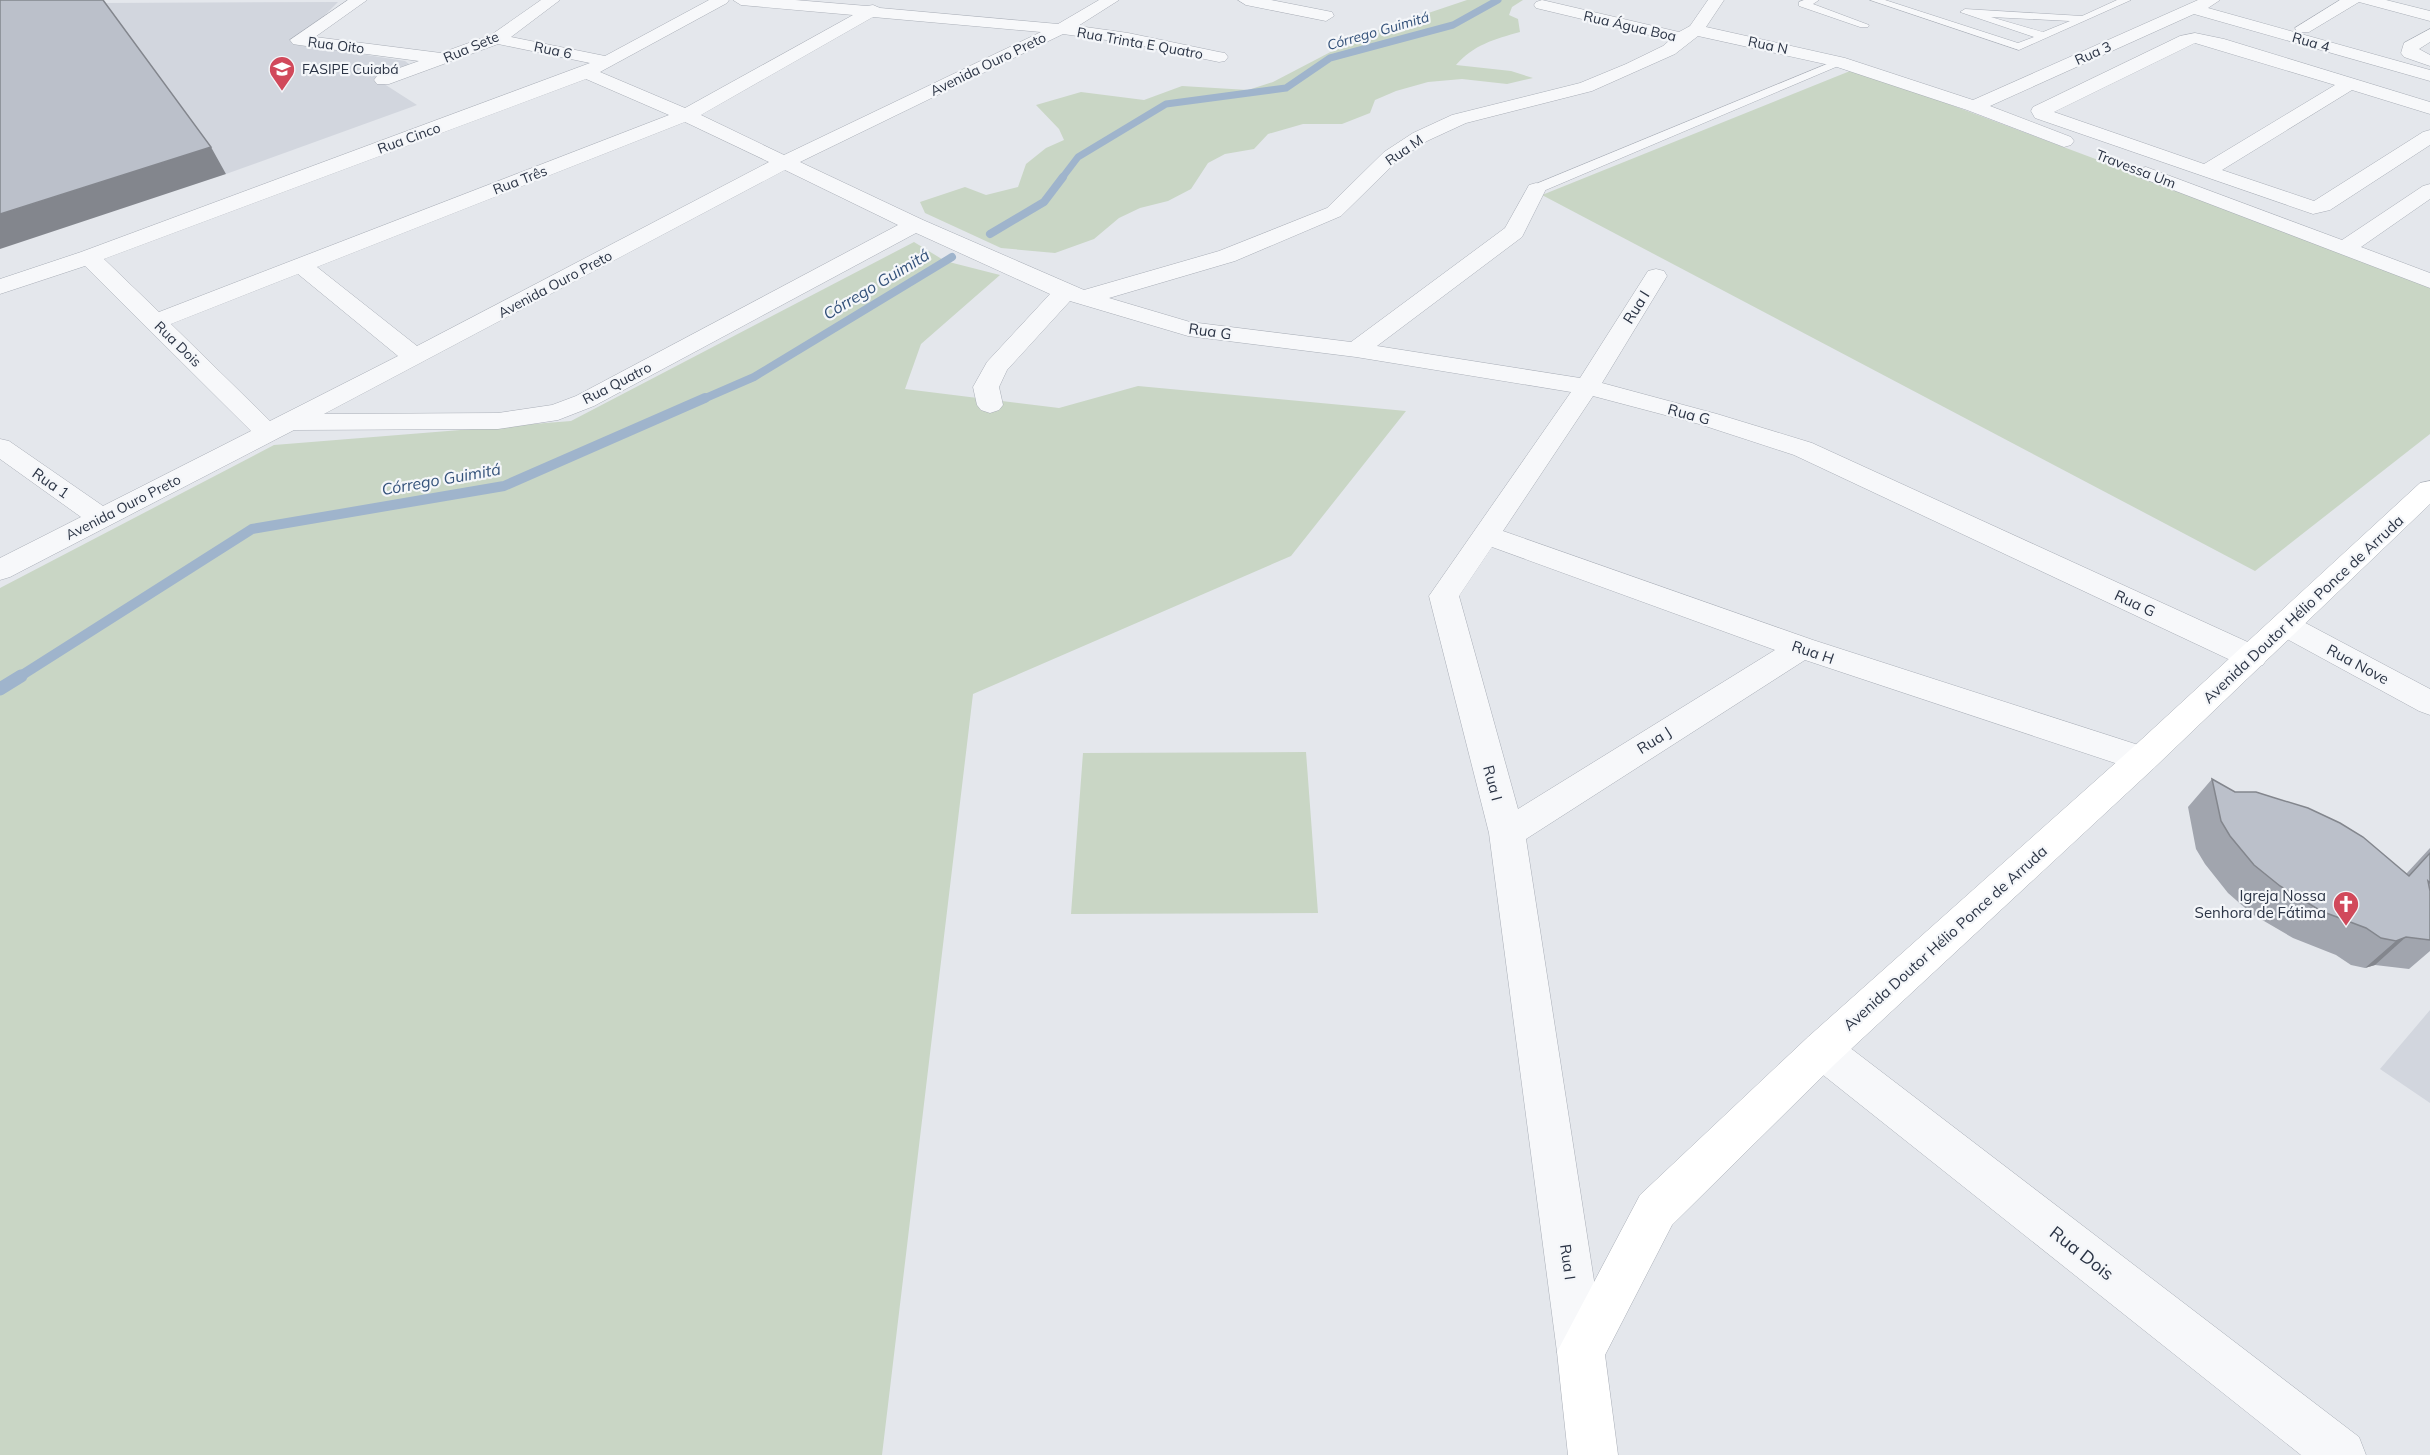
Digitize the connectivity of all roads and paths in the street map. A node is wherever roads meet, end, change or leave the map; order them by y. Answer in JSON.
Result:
{"nodes":[{"id":1,"x":359,"y":0,"type":"edge"},
{"id":2,"x":552,"y":0,"type":"edge"},
{"id":3,"x":721,"y":0,"type":"edge"},
{"id":4,"x":741,"y":0,"type":"edge"},
{"id":5,"x":1111,"y":0,"type":"edge"},
{"id":6,"x":1246,"y":0,"type":"edge"},
{"id":7,"x":1716,"y":0,"type":"edge"},
{"id":8,"x":1814,"y":0,"type":"edge"},
{"id":9,"x":1875,"y":0,"type":"edge"},
{"id":10,"x":2126,"y":0,"type":"edge"},
{"id":11,"x":2211,"y":0,"type":"edge"},
{"id":12,"x":2352,"y":0,"type":"edge"},
{"id":13,"x":2366,"y":0,"type":"edge"},
{"id":14,"x":1542,"y":5,"type":"dead end"},
{"id":15,"x":2193,"y":9,"type":"junction"},
{"id":16,"x":873,"y":10,"type":"junction"},
{"id":17,"x":1326,"y":16,"type":"dead end"},
{"id":18,"x":2430,"y":16,"type":"edge"},
{"id":19,"x":2084,"y":18,"type":"junction"},
{"id":20,"x":1864,"y":25,"type":"dead end"},
{"id":21,"x":1061,"y":28,"type":"junction"},
{"id":22,"x":2303,"y":28,"type":"dead end"},
{"id":23,"x":1690,"y":34,"type":"junction"},
{"id":24,"x":2430,"y":34,"type":"edge"},
{"id":25,"x":2043,"y":36,"type":"junction"},
{"id":26,"x":497,"y":39,"type":"junction"},
{"id":27,"x":2326,"y":46,"type":"junction"},
{"id":28,"x":2359,"y":56,"type":"junction"},
{"id":29,"x":1219,"y":57,"type":"dead end"},
{"id":30,"x":446,"y":59,"type":"junction"},
{"id":31,"x":2430,"y":61,"type":"edge"},
{"id":32,"x":609,"y":62,"type":"junction"},
{"id":33,"x":1839,"y":62,"type":"junction"},
{"id":34,"x":2292,"y":65,"type":"junction"},
{"id":35,"x":586,"y":73,"type":"junction"},
{"id":36,"x":2324,"y":75,"type":"junction"},
{"id":37,"x":2430,"y":76,"type":"edge"},
{"id":38,"x":383,"y":80,"type":"dead end"},
{"id":39,"x":2351,"y":83,"type":"junction"},
{"id":40,"x":1974,"y":106,"type":"junction"},
{"id":41,"x":2430,"y":108,"type":"edge"},
{"id":42,"x":686,"y":115,"type":"junction"},
{"id":43,"x":2430,"y":136,"type":"edge"},
{"id":44,"x":2094,"y":153,"type":"dead end"},
{"id":45,"x":785,"y":162,"type":"junction"},
{"id":46,"x":2126,"y":165,"type":"dead end"},
{"id":47,"x":2206,"y":171,"type":"junction"},
{"id":48,"x":1536,"y":189,"type":"joint"},
{"id":49,"x":2430,"y":190,"type":"edge"},
{"id":50,"x":915,"y":225,"type":"junction"},
{"id":51,"x":2344,"y":249,"type":"junction"},
{"id":52,"x":89,"y":257,"type":"junction"},
{"id":53,"x":302,"y":266,"type":"junction"},
{"id":54,"x":1656,"y":276,"type":"dead end"},
{"id":55,"x":2430,"y":281,"type":"edge"},
{"id":56,"x":0,"y":287,"type":"edge"},
{"id":57,"x":1076,"y":294,"type":"junction"},
{"id":58,"x":155,"y":322,"type":"junction"},
{"id":59,"x":1356,"y":350,"type":"junction"},
{"id":60,"x":415,"y":357,"type":"junction"},
{"id":61,"x":1587,"y":387,"type":"junction"},
{"id":62,"x":990,"y":405,"type":"dead end"},
{"id":63,"x":277,"y":427,"type":"junction"},
{"id":64,"x":0,"y":447,"type":"edge"},
{"id":65,"x":2430,"y":489,"type":"edge"},
{"id":66,"x":103,"y":519,"type":"junction"},
{"id":67,"x":1487,"y":535,"type":"junction"},
{"id":68,"x":0,"y":570,"type":"edge"},
{"id":69,"x":2287,"y":626,"type":"junction"},
{"id":70,"x":1802,"y":648,"type":"junction"},
{"id":71,"x":2252,"y":657,"type":"junction"},
{"id":72,"x":2430,"y":703,"type":"edge"},
{"id":73,"x":2142,"y":759,"type":"junction"},
{"id":74,"x":1507,"y":833,"type":"junction"},
{"id":75,"x":1822,"y":1050,"type":"junction"},
{"id":76,"x":1581,"y":1352,"type":"junction"},
{"id":77,"x":1593,"y":1455,"type":"edge"},
{"id":78,"x":2341,"y":1455,"type":"edge"}],
"edges":[{"from":1,"to":30,"type":"street","name":"Rua Oito"},
{"from":2,"to":26,"type":"street","name":"Rua Sete"},
{"from":3,"to":32,"type":"street","name":"Rua Cinco"},
{"from":4,"to":16,"type":"street","name":"Rua Trinta E Quatro"},
{"from":5,"to":21,"type":"street","name":"Avenida Ouro Preto"},
{"from":6,"to":17,"type":"street"},
{"from":7,"to":23,"type":"street","name":"Rua M"},
{"from":8,"to":20,"type":"lane"},
{"from":9,"to":25,"type":"lane"},
{"from":10,"to":19,"type":"lane"},
{"from":11,"to":15,"type":"street","name":"Rua 3"},
{"from":12,"to":22,"type":"street"},
{"from":13,"to":18,"type":"street"},
{"from":14,"to":23,"type":"street","name":"Rua Água Boa"},
{"from":15,"to":27,"type":"street","name":"Rua 4"},
{"from":15,"to":40,"type":"street","name":"Rua 3"},
{"from":16,"to":21,"type":"street","name":"Rua Trinta E Quatro"},
{"from":16,"to":42,"type":"street","name":"Rua Três"},
{"from":19,"to":25,"type":"lane"},
{"from":19,"to":25,"type":"lane"},
{"from":21,"to":29,"type":"street","name":"Rua Trinta E Quatro"},
{"from":21,"to":45,"type":"street","name":"Avenida Ouro Preto"},
{"from":23,"to":33,"type":"street","name":"Rua N"},
{"from":23,"to":57,"type":"street","name":"Rua M"},
{"from":24,"to":31,"type":"street"},
{"from":26,"to":30,"type":"street","name":"Rua Sete"},
{"from":26,"to":32,"type":"street","name":"Rua 6"},
{"from":27,"to":28,"type":"street","name":"Rua 4"},
{"from":27,"to":34,"type":"street"},
{"from":28,"to":36,"type":"street"},
{"from":28,"to":37,"type":"street","name":"Rua 4"},
{"from":30,"to":38,"type":"street","name":"Rua Sete"},
{"from":32,"to":35,"type":"street","name":"Rua Cinco"},
{"from":33,"to":40,"type":"street","name":"Travessa Um"},
{"from":33,"to":48,"type":"lane"},
{"from":34,"to":36,"type":"street"},
{"from":34,"to":47,"type":"street"},
{"from":35,"to":42,"type":"street"},
{"from":35,"to":52,"type":"street","name":"Rua Cinco"},
{"from":36,"to":39,"type":"street"},
{"from":39,"to":41,"type":"street"},
{"from":39,"to":47,"type":"street"},
{"from":40,"to":44,"type":"street","name":"Travessa Um"},
{"from":42,"to":45,"type":"street"},
{"from":42,"to":53,"type":"street","name":"Rua Três"},
{"from":43,"to":47,"type":"street"},
{"from":45,"to":50,"type":"street"},
{"from":45,"to":60,"type":"street","name":"Avenida Ouro Preto"},
{"from":46,"to":51,"type":"street","name":"Travessa Um"},
{"from":48,"to":59,"type":"street"},
{"from":49,"to":51,"type":"street"},
{"from":50,"to":57,"type":"street"},
{"from":50,"to":63,"type":"street","name":"Rua Quatro"},
{"from":51,"to":55,"type":"street","name":"Travessa Um"},
{"from":52,"to":56,"type":"street","name":"Rua Cinco"},
{"from":52,"to":58,"type":"street","name":"Rua Dois"},
{"from":53,"to":58,"type":"street","name":"Rua Três"},
{"from":53,"to":60,"type":"street"},
{"from":54,"to":61,"type":"street","name":"Rua I"},
{"from":57,"to":59,"type":"street","name":"Rua G"},
{"from":57,"to":62,"type":"street"},
{"from":58,"to":63,"type":"street","name":"Rua Dois"},
{"from":59,"to":61,"type":"street","name":"Rua G"},
{"from":60,"to":63,"type":"street","name":"Avenida Ouro Preto"},
{"from":61,"to":67,"type":"street","name":"Rua I"},
{"from":61,"to":71,"type":"street","name":"Rua G"},
{"from":63,"to":66,"type":"street","name":"Avenida Ouro Preto"},
{"from":64,"to":66,"type":"street","name":"Rua 1"},
{"from":65,"to":69,"type":"street","name":"Avenida Doutor Hélio Ponce de Arruda"},
{"from":66,"to":68,"type":"street","name":"Avenida Ouro Preto"},
{"from":67,"to":70,"type":"street","name":"Rua H"},
{"from":67,"to":74,"type":"street","name":"Rua I"},
{"from":69,"to":71,"type":"street","name":"Avenida Doutor Hélio Ponce de Arruda"},
{"from":69,"to":72,"type":"street","name":"Rua Nove"},
{"from":70,"to":73,"type":"street","name":"Rua H"},
{"from":70,"to":74,"type":"street","name":"Rua J"},
{"from":71,"to":73,"type":"street","name":"Avenida Doutor Hélio Ponce de Arruda"},
{"from":73,"to":75,"type":"street","name":"Avenida Doutor Hélio Ponce de Arruda"},
{"from":74,"to":76,"type":"street","name":"Rua I"},
{"from":75,"to":76,"type":"street","name":"Avenida Doutor Hélio Ponce de Arruda"},
{"from":75,"to":78,"type":"street","name":"Rua Dois"},
{"from":76,"to":77,"type":"street"}]}
